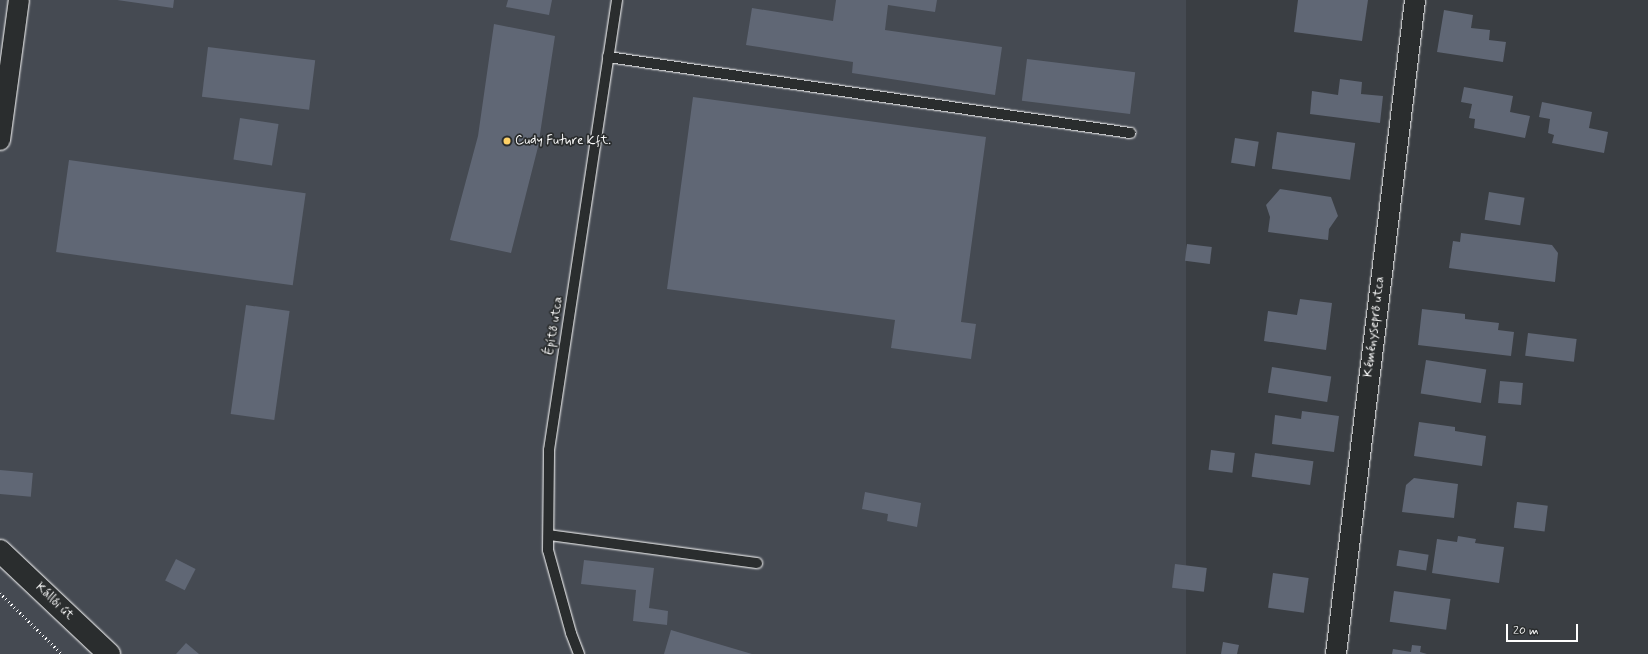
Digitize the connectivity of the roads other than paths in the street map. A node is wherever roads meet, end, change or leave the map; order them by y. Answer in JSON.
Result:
{"nodes":[{"id":1,"x":19,"y":0,"type":"edge"},
{"id":2,"x":617,"y":0,"type":"edge"},
{"id":3,"x":1415,"y":0,"type":"edge"},
{"id":4,"x":608,"y":57,"type":"junction"},
{"id":5,"x":1130,"y":133,"type":"dead end"},
{"id":6,"x":0,"y":140,"type":"edge"},
{"id":7,"x":549,"y":535,"type":"junction"},
{"id":8,"x":0,"y":551,"type":"edge"},
{"id":9,"x":757,"y":563,"type":"dead end"},
{"id":10,"x":109,"y":654,"type":"edge"},
{"id":11,"x":579,"y":654,"type":"edge"},
{"id":12,"x":1336,"y":654,"type":"edge"}],
"edges":[{"from":1,"to":6,"type":"street"},
{"from":2,"to":4,"type":"lane","name":"Építő utca"},
{"from":3,"to":12,"type":"street","name":"Kéményseprő utca"},
{"from":4,"to":5,"type":"lane"},
{"from":4,"to":7,"type":"lane","name":"Építő utca"},
{"from":7,"to":9,"type":"lane"},
{"from":7,"to":11,"type":"lane","name":"Építő utca"},
{"from":8,"to":10,"type":"main road","name":"Kállói út"}]}
